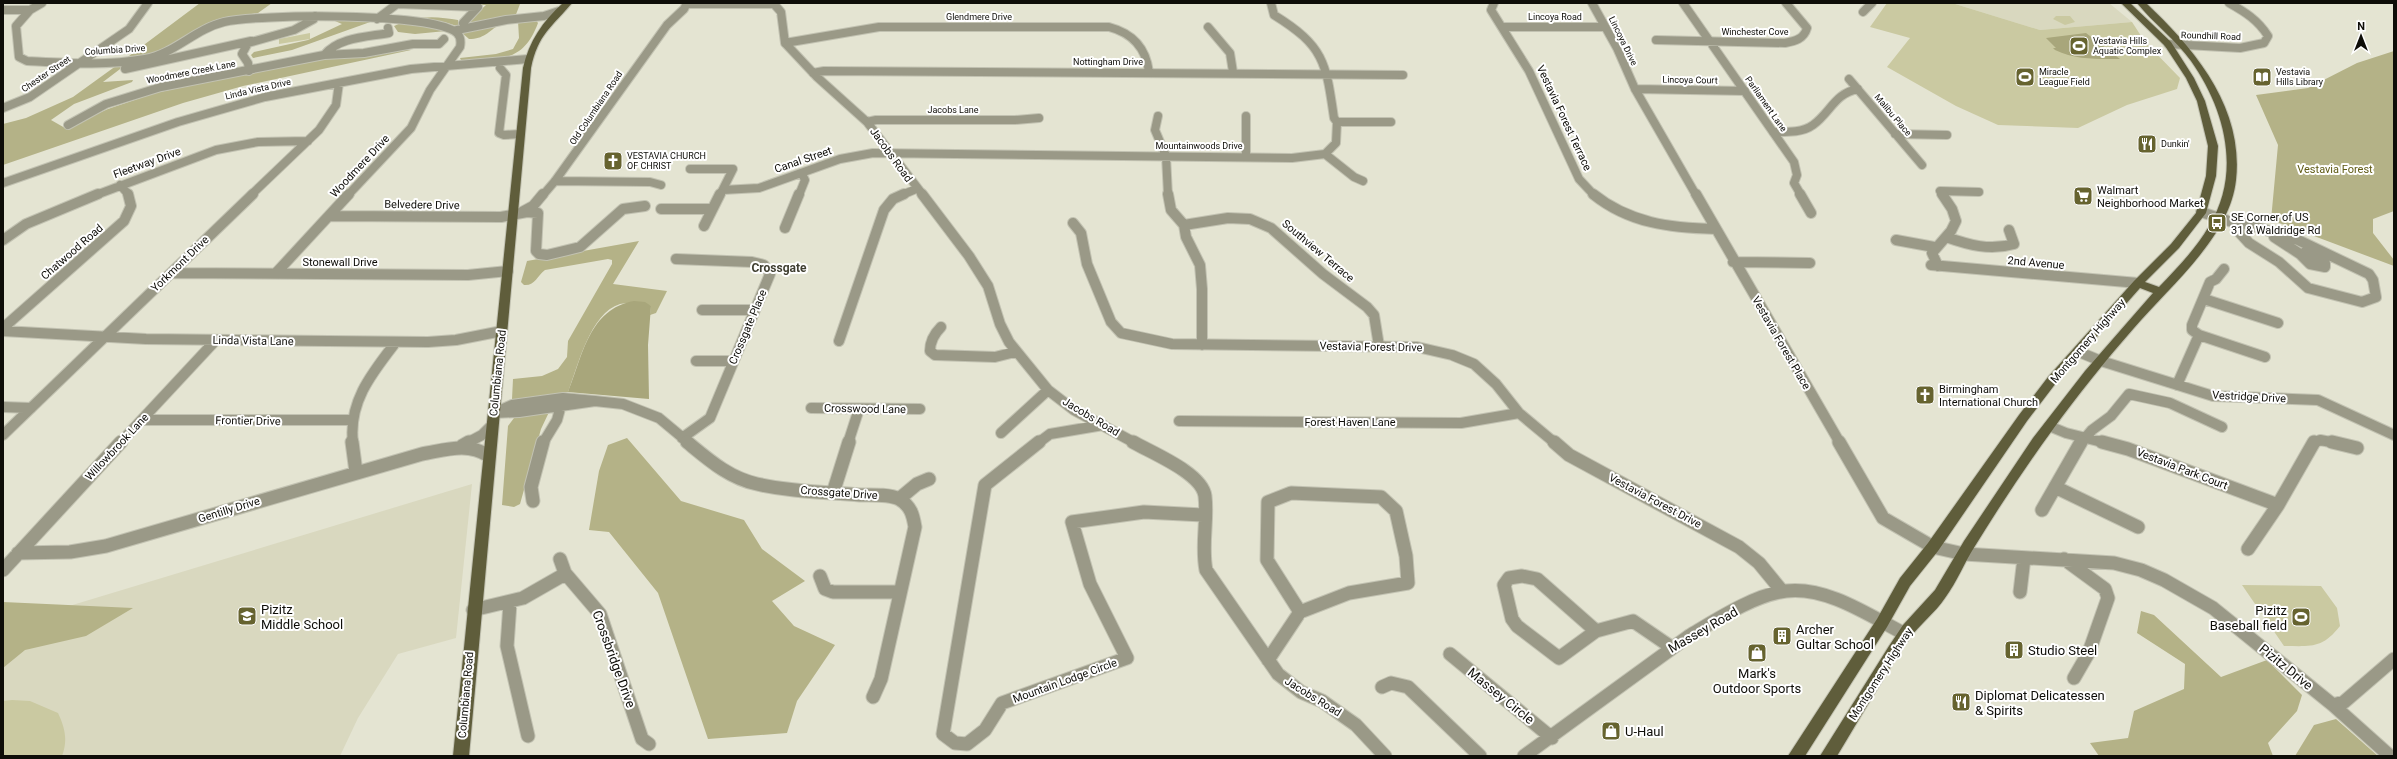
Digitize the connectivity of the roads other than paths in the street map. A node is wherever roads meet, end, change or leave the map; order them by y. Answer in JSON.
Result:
{"nodes":[{"id":1,"x":42,"y":3,"type":"edge"},
{"id":2,"x":148,"y":3,"type":"edge"},
{"id":3,"x":568,"y":3,"type":"edge"},
{"id":4,"x":1271,"y":3,"type":"edge"},
{"id":5,"x":1494,"y":3,"type":"edge"},
{"id":6,"x":1592,"y":3,"type":"edge"},
{"id":7,"x":1683,"y":3,"type":"edge"},
{"id":8,"x":1786,"y":3,"type":"edge"},
{"id":9,"x":1872,"y":3,"type":"edge"},
{"id":10,"x":2125,"y":3,"type":"edge"},
{"id":11,"x":2141,"y":3,"type":"edge"},
{"id":12,"x":2229,"y":3,"type":"edge"},
{"id":13,"x":687,"y":4,"type":"edge"},
{"id":14,"x":729,"y":4,"type":"edge"},
{"id":15,"x":776,"y":4,"type":"edge"},
{"id":16,"x":3,"y":10,"type":"edge"},
{"id":17,"x":30,"y":10,"type":"junction"},
{"id":18,"x":559,"y":11,"type":"junction"},
{"id":19,"x":264,"y":12,"type":"dead end"},
{"id":20,"x":1863,"y":12,"type":"dead end"},
{"id":21,"x":315,"y":16,"type":"junction"},
{"id":22,"x":380,"y":17,"type":"junction"},
{"id":23,"x":538,"y":17,"type":"junction"},
{"id":24,"x":463,"y":23,"type":"dead end"},
{"id":25,"x":545,"y":27,"type":"junction"},
{"id":26,"x":1208,"y":27,"type":"dead end"},
{"id":27,"x":1504,"y":27,"type":"junction"},
{"id":28,"x":1605,"y":27,"type":"junction"},
{"id":29,"x":388,"y":28,"type":"dead end"},
{"id":30,"x":454,"y":30,"type":"junction"},
{"id":31,"x":444,"y":39,"type":"dead end"},
{"id":32,"x":1656,"y":40,"type":"dead end"},
{"id":33,"x":250,"y":41,"type":"junction"},
{"id":34,"x":1710,"y":41,"type":"junction"},
{"id":35,"x":785,"y":43,"type":"junction"},
{"id":36,"x":2168,"y":44,"type":"junction"},
{"id":37,"x":2183,"y":46,"type":"junction"},
{"id":38,"x":324,"y":55,"type":"junction"},
{"id":39,"x":528,"y":59,"type":"junction"},
{"id":40,"x":81,"y":62,"type":"junction"},
{"id":41,"x":449,"y":66,"type":"junction"},
{"id":42,"x":125,"y":68,"type":"dead end"},
{"id":43,"x":500,"y":68,"type":"dead end"},
{"id":44,"x":249,"y":71,"type":"junction"},
{"id":45,"x":1149,"y":72,"type":"junction"},
{"id":46,"x":1234,"y":72,"type":"junction"},
{"id":47,"x":814,"y":73,"type":"junction"},
{"id":48,"x":1328,"y":74,"type":"junction"},
{"id":49,"x":1404,"y":75,"type":"dead end"},
{"id":50,"x":1848,"y":79,"type":"dead end"},
{"id":51,"x":339,"y":83,"type":"junction"},
{"id":52,"x":1635,"y":89,"type":"junction"},
{"id":53,"x":1858,"y":89,"type":"junction"},
{"id":54,"x":1745,"y":91,"type":"junction"},
{"id":55,"x":3,"y":108,"type":"edge"},
{"id":56,"x":1158,"y":116,"type":"dead end"},
{"id":57,"x":1246,"y":116,"type":"dead end"},
{"id":58,"x":1039,"y":118,"type":"dead end"},
{"id":59,"x":866,"y":122,"type":"junction"},
{"id":60,"x":1337,"y":122,"type":"junction"},
{"id":61,"x":1391,"y":122,"type":"dead end"},
{"id":62,"x":68,"y":125,"type":"dead end"},
{"id":63,"x":1773,"y":132,"type":"junction"},
{"id":64,"x":520,"y":134,"type":"junction"},
{"id":65,"x":1895,"y":134,"type":"junction"},
{"id":66,"x":1946,"y":135,"type":"dead end"},
{"id":67,"x":308,"y":141,"type":"junction"},
{"id":68,"x":1325,"y":154,"type":"junction"},
{"id":69,"x":890,"y":155,"type":"junction"},
{"id":70,"x":1166,"y":156,"type":"junction"},
{"id":71,"x":1246,"y":156,"type":"junction"},
{"id":72,"x":1922,"y":165,"type":"dead end"},
{"id":73,"x":690,"y":169,"type":"dead end"},
{"id":74,"x":802,"y":174,"type":"junction"},
{"id":75,"x":1363,"y":181,"type":"dead end"},
{"id":76,"x":555,"y":182,"type":"junction"},
{"id":77,"x":3,"y":183,"type":"edge"},
{"id":78,"x":660,"y":184,"type":"dead end"},
{"id":79,"x":120,"y":185,"type":"junction"},
{"id":80,"x":916,"y":189,"type":"junction"},
{"id":81,"x":722,"y":190,"type":"junction"},
{"id":82,"x":1979,"y":192,"type":"dead end"},
{"id":83,"x":644,"y":206,"type":"dead end"},
{"id":84,"x":661,"y":209,"type":"dead end"},
{"id":85,"x":712,"y":209,"type":"junction"},
{"id":86,"x":2201,"y":212,"type":"junction"},
{"id":87,"x":1811,"y":213,"type":"dead end"},
{"id":88,"x":514,"y":215,"type":"junction"},
{"id":89,"x":330,"y":216,"type":"junction"},
{"id":90,"x":2220,"y":218,"type":"junction"},
{"id":91,"x":1073,"y":223,"type":"dead end"},
{"id":92,"x":2234,"y":223,"type":"junction"},
{"id":93,"x":1184,"y":225,"type":"junction"},
{"id":94,"x":704,"y":226,"type":"dead end"},
{"id":95,"x":785,"y":228,"type":"dead end"},
{"id":96,"x":1716,"y":229,"type":"junction"},
{"id":97,"x":2009,"y":230,"type":"dead end"},
{"id":98,"x":2279,"y":234,"type":"junction"},
{"id":99,"x":1946,"y":237,"type":"junction"},
{"id":100,"x":3,"y":240,"type":"edge"},
{"id":101,"x":1896,"y":240,"type":"dead end"},
{"id":102,"x":1934,"y":247,"type":"junction"},
{"id":103,"x":676,"y":259,"type":"dead end"},
{"id":104,"x":1733,"y":262,"type":"junction"},
{"id":105,"x":1810,"y":263,"type":"dead end"},
{"id":106,"x":2224,"y":270,"type":"dead end"},
{"id":107,"x":508,"y":271,"type":"junction"},
{"id":108,"x":172,"y":273,"type":"junction"},
{"id":109,"x":276,"y":273,"type":"junction"},
{"id":110,"x":2138,"y":284,"type":"junction"},
{"id":111,"x":2161,"y":292,"type":"junction"},
{"id":112,"x":2204,"y":299,"type":"junction"},
{"id":113,"x":702,"y":310,"type":"dead end"},
{"id":114,"x":755,"y":310,"type":"junction"},
{"id":115,"x":2278,"y":322,"type":"dead end"},
{"id":116,"x":941,"y":327,"type":"dead end"},
{"id":117,"x":3,"y":328,"type":"edge"},
{"id":118,"x":3,"y":331,"type":"edge"},
{"id":119,"x":502,"y":331,"type":"junction"},
{"id":120,"x":105,"y":336,"type":"junction"},
{"id":121,"x":2199,"y":336,"type":"junction"},
{"id":122,"x":216,"y":340,"type":"junction"},
{"id":123,"x":839,"y":341,"type":"dead end"},
{"id":124,"x":396,"y":342,"type":"junction"},
{"id":125,"x":1202,"y":345,"type":"junction"},
{"id":126,"x":1379,"y":346,"type":"junction"},
{"id":127,"x":1015,"y":352,"type":"junction"},
{"id":128,"x":2079,"y":352,"type":"junction"},
{"id":129,"x":2265,"y":357,"type":"dead end"},
{"id":130,"x":733,"y":361,"type":"junction"},
{"id":131,"x":2101,"y":361,"type":"junction"},
{"id":132,"x":696,"y":362,"type":"dead end"},
{"id":133,"x":2177,"y":385,"type":"junction"},
{"id":134,"x":1048,"y":390,"type":"junction"},
{"id":135,"x":562,"y":401,"type":"junction"},
{"id":136,"x":3,"y":407,"type":"edge"},
{"id":137,"x":31,"y":408,"type":"junction"},
{"id":138,"x":811,"y":408,"type":"dead end"},
{"id":139,"x":859,"y":409,"type":"junction"},
{"id":140,"x":920,"y":409,"type":"dead end"},
{"id":141,"x":1519,"y":413,"type":"junction"},
{"id":142,"x":494,"y":419,"type":"junction"},
{"id":143,"x":143,"y":420,"type":"junction"},
{"id":144,"x":352,"y":420,"type":"junction"},
{"id":145,"x":1180,"y":421,"type":"dead end"},
{"id":146,"x":1103,"y":425,"type":"junction"},
{"id":147,"x":2049,"y":426,"type":"junction"},
{"id":148,"x":2222,"y":427,"type":"dead end"},
{"id":149,"x":1001,"y":433,"type":"dead end"},
{"id":150,"x":3,"y":435,"type":"edge"},
{"id":151,"x":2394,"y":436,"type":"edge"},
{"id":152,"x":682,"y":438,"type":"junction"},
{"id":153,"x":2085,"y":438,"type":"junction"},
{"id":154,"x":459,"y":447,"type":"junction"},
{"id":155,"x":2357,"y":448,"type":"dead end"},
{"id":156,"x":489,"y":456,"type":"junction"},
{"id":157,"x":356,"y":472,"type":"junction"},
{"id":158,"x":929,"y":479,"type":"dead end"},
{"id":159,"x":2055,"y":487,"type":"junction"},
{"id":160,"x":833,"y":492,"type":"junction"},
{"id":161,"x":899,"y":499,"type":"junction"},
{"id":162,"x":533,"y":501,"type":"dead end"},
{"id":163,"x":2278,"y":505,"type":"junction"},
{"id":164,"x":2042,"y":510,"type":"dead end"},
{"id":165,"x":1204,"y":515,"type":"junction"},
{"id":166,"x":2138,"y":527,"type":"dead end"},
{"id":167,"x":1932,"y":547,"type":"junction"},
{"id":168,"x":2248,"y":549,"type":"dead end"},
{"id":169,"x":18,"y":553,"type":"junction"},
{"id":170,"x":1964,"y":554,"type":"junction"},
{"id":171,"x":2024,"y":558,"type":"junction"},
{"id":172,"x":560,"y":559,"type":"dead end"},
{"id":173,"x":2064,"y":559,"type":"junction"},
{"id":174,"x":3,"y":570,"type":"edge"},
{"id":175,"x":565,"y":574,"type":"junction"},
{"id":176,"x":820,"y":576,"type":"dead end"},
{"id":177,"x":1782,"y":591,"type":"junction"},
{"id":178,"x":900,"y":592,"type":"junction"},
{"id":179,"x":2020,"y":592,"type":"dead end"},
{"id":180,"x":510,"y":603,"type":"junction"},
{"id":181,"x":473,"y":610,"type":"junction"},
{"id":182,"x":1300,"y":612,"type":"junction"},
{"id":183,"x":1882,"y":623,"type":"junction"},
{"id":184,"x":1596,"y":631,"type":"junction"},
{"id":185,"x":1904,"y":634,"type":"junction"},
{"id":186,"x":1670,"y":647,"type":"junction"},
{"id":187,"x":1450,"y":654,"type":"dead end"},
{"id":188,"x":2394,"y":659,"type":"edge"},
{"id":189,"x":1268,"y":660,"type":"junction"},
{"id":190,"x":2074,"y":678,"type":"dead end"},
{"id":191,"x":1382,"y":687,"type":"dead end"},
{"id":192,"x":873,"y":697,"type":"dead end"},
{"id":193,"x":2333,"y":705,"type":"junction"},
{"id":194,"x":528,"y":736,"type":"dead end"},
{"id":195,"x":1552,"y":738,"type":"junction"},
{"id":196,"x":649,"y":744,"type":"dead end"},
{"id":197,"x":461,"y":756,"type":"edge"},
{"id":198,"x":1385,"y":756,"type":"edge"},
{"id":199,"x":1480,"y":756,"type":"edge"},
{"id":200,"x":1524,"y":756,"type":"edge"},
{"id":201,"x":1796,"y":756,"type":"edge"},
{"id":202,"x":1828,"y":756,"type":"edge"},
{"id":203,"x":2390,"y":756,"type":"edge"}],
"edges":[{"from":1,"to":17,"type":"street","name":"Columbia Drive"},
{"from":2,"to":40,"type":"street","name":"Chester Street"},
{"from":3,"to":18,"type":"main road","name":"Columbiana Road"},
{"from":4,"to":48,"type":"street"},
{"from":5,"to":27,"type":"street","name":"Vestavia Forest Terrace"},
{"from":6,"to":28,"type":"street","name":"Lincoya Drive"},
{"from":7,"to":34,"type":"street","name":"Parliament Lane"},
{"from":8,"to":34,"type":"street","name":"Winchester Cove"},
{"from":9,"to":20,"type":"street"},
{"from":10,"to":36,"type":"main road","name":"Montgomery Highway"},
{"from":11,"to":37,"type":"main road","name":"Montgomery Highway"},
{"from":12,"to":37,"type":"street","name":"Roundhill Road"},
{"from":13,"to":14,"type":"street"},
{"from":13,"to":76,"type":"street","name":"Old Columbiana Road"},
{"from":14,"to":15,"type":"street"},
{"from":15,"to":35,"type":"street"},
{"from":16,"to":17,"type":"street"},
{"from":17,"to":40,"type":"street","name":"Columbia Drive"},
{"from":18,"to":23,"type":"street"},
{"from":18,"to":25,"type":"main road","name":"Columbiana Road"},
{"from":19,"to":22,"type":"street"},
{"from":21,"to":22,"type":"street","name":"Columbia Drive"},
{"from":21,"to":33,"type":"street"},
{"from":21,"to":40,"type":"street","name":"Columbia Drive"},
{"from":22,"to":24,"type":"street"},
{"from":22,"to":30,"type":"street","name":"Columbia Drive"},
{"from":23,"to":25,"type":"street"},
{"from":23,"to":30,"type":"street"},
{"from":25,"to":39,"type":"main road","name":"Columbiana Road"},
{"from":26,"to":46,"type":"street"},
{"from":27,"to":28,"type":"street","name":"Lincoya Road"},
{"from":27,"to":96,"type":"street","name":"Vestavia Forest Terrace"},
{"from":28,"to":52,"type":"street","name":"Lincoya Drive"},
{"from":29,"to":38,"type":"street"},
{"from":30,"to":41,"type":"street","name":"Woodmere Drive"},
{"from":31,"to":38,"type":"street"},
{"from":32,"to":34,"type":"street"},
{"from":33,"to":42,"type":"street"},
{"from":33,"to":44,"type":"street"},
{"from":34,"to":54,"type":"street","name":"Parliament Lane"},
{"from":35,"to":45,"type":"street","name":"Glendmere Drive"},
{"from":35,"to":47,"type":"street","name":"Jacobs Road"},
{"from":36,"to":37,"type":"street","name":"Roundhill Road"},
{"from":36,"to":86,"type":"main road","name":"Montgomery Highway"},
{"from":37,"to":90,"type":"main road","name":"Montgomery Highway"},
{"from":38,"to":44,"type":"street","name":"Woodmere Creek Lane"},
{"from":39,"to":41,"type":"street","name":"Linda Vista Drive"},
{"from":39,"to":64,"type":"main road","name":"Columbiana Road"},
{"from":40,"to":55,"type":"street","name":"Chester Street"},
{"from":41,"to":51,"type":"street","name":"Linda Vista Drive"},
{"from":41,"to":89,"type":"street","name":"Woodmere Drive"},
{"from":43,"to":64,"type":"street"},
{"from":44,"to":62,"type":"street","name":"Woodmere Creek Lane"},
{"from":45,"to":46,"type":"street","name":"Nottingham Drive"},
{"from":45,"to":47,"type":"street","name":"Nottingham Drive"},
{"from":46,"to":48,"type":"street","name":"Nottingham Drive"},
{"from":47,"to":59,"type":"street","name":"Jacobs Road"},
{"from":48,"to":49,"type":"street","name":"Nottingham Drive"},
{"from":48,"to":60,"type":"street"},
{"from":50,"to":53,"type":"street","name":"Malibu Place"},
{"from":51,"to":67,"type":"street","name":"Yorkmont Drive"},
{"from":51,"to":77,"type":"street","name":"Linda Vista Drive"},
{"from":52,"to":54,"type":"street","name":"Lincoya Court"},
{"from":52,"to":96,"type":"street","name":"Vestavia Forest Place"},
{"from":53,"to":63,"type":"street"},
{"from":53,"to":65,"type":"street","name":"Malibu Place"},
{"from":54,"to":63,"type":"street","name":"Parliament Lane"},
{"from":56,"to":70,"type":"street"},
{"from":57,"to":71,"type":"street"},
{"from":58,"to":59,"type":"street","name":"Jacobs Lane"},
{"from":59,"to":69,"type":"street","name":"Jacobs Road"},
{"from":60,"to":61,"type":"street"},
{"from":60,"to":68,"type":"street"},
{"from":63,"to":87,"type":"street","name":"Parliament Lane"},
{"from":64,"to":88,"type":"main road","name":"Columbiana Road"},
{"from":65,"to":66,"type":"street"},
{"from":65,"to":72,"type":"street","name":"Malibu Place"},
{"from":67,"to":79,"type":"street","name":"Fleetway Drive"},
{"from":67,"to":108,"type":"street","name":"Yorkmont Drive"},
{"from":68,"to":71,"type":"street","name":"Mountainwoods Drive"},
{"from":68,"to":75,"type":"street"},
{"from":69,"to":70,"type":"street","name":"Mountainwoods Drive"},
{"from":69,"to":74,"type":"street","name":"Canal Street"},
{"from":69,"to":80,"type":"street","name":"Jacobs Road"},
{"from":70,"to":71,"type":"street","name":"Mountainwoods Drive"},
{"from":70,"to":93,"type":"street"},
{"from":73,"to":81,"type":"street"},
{"from":74,"to":81,"type":"street","name":"Canal Street"},
{"from":74,"to":95,"type":"street"},
{"from":76,"to":78,"type":"street"},
{"from":76,"to":88,"type":"street","name":"Old Columbiana Road"},
{"from":79,"to":100,"type":"street","name":"Fleetway Drive"},
{"from":79,"to":117,"type":"street","name":"Chatwood Road"},
{"from":80,"to":123,"type":"street"},
{"from":80,"to":127,"type":"street","name":"Jacobs Road"},
{"from":81,"to":85,"type":"street"},
{"from":82,"to":99,"type":"street"},
{"from":83,"to":88,"type":"street","name":"Belvedere Drive"},
{"from":84,"to":85,"type":"street"},
{"from":85,"to":94,"type":"street"},
{"from":86,"to":90,"type":"street"},
{"from":86,"to":110,"type":"main road","name":"Montgomery Highway"},
{"from":88,"to":89,"type":"street","name":"Belvedere Drive"},
{"from":88,"to":107,"type":"main road","name":"Columbiana Road"},
{"from":89,"to":109,"type":"street","name":"Woodmere Drive"},
{"from":90,"to":92,"type":"street"},
{"from":90,"to":111,"type":"main road","name":"Montgomery Highway"},
{"from":91,"to":125,"type":"street","name":"Vestavia Forest Drive"},
{"from":92,"to":98,"type":"street"},
{"from":92,"to":98,"type":"street"},
{"from":92,"to":98,"type":"street"},
{"from":93,"to":125,"type":"street"},
{"from":93,"to":126,"type":"street","name":"Southview Terrace"},
{"from":96,"to":104,"type":"street","name":"Vestavia Forest Place"},
{"from":97,"to":99,"type":"street"},
{"from":99,"to":102,"type":"street"},
{"from":101,"to":102,"type":"street"},
{"from":102,"to":110,"type":"street","name":"2nd Avenue"},
{"from":103,"to":114,"type":"street","name":"Crossgate Place"},
{"from":104,"to":105,"type":"street"},
{"from":104,"to":167,"type":"street","name":"Vestavia Forest Place"},
{"from":106,"to":112,"type":"street"},
{"from":107,"to":109,"type":"street","name":"Stonewall Drive"},
{"from":107,"to":119,"type":"main road","name":"Columbiana Road"},
{"from":108,"to":109,"type":"street","name":"Stonewall Drive"},
{"from":108,"to":120,"type":"street","name":"Yorkmont Drive"},
{"from":110,"to":111,"type":"main road"},
{"from":110,"to":128,"type":"main road","name":"Montgomery Highway"},
{"from":111,"to":131,"type":"main road","name":"Montgomery Highway"},
{"from":112,"to":115,"type":"street"},
{"from":112,"to":121,"type":"street"},
{"from":113,"to":114,"type":"street"},
{"from":114,"to":130,"type":"street","name":"Crossgate Place"},
{"from":116,"to":127,"type":"street"},
{"from":118,"to":120,"type":"street","name":"Linda Vista Lane"},
{"from":119,"to":124,"type":"street","name":"Linda Vista Lane"},
{"from":119,"to":142,"type":"main road","name":"Columbiana Road"},
{"from":120,"to":122,"type":"street","name":"Linda Vista Lane"},
{"from":120,"to":137,"type":"street","name":"Yorkmont Drive"},
{"from":121,"to":129,"type":"street"},
{"from":121,"to":133,"type":"street"},
{"from":122,"to":124,"type":"street","name":"Linda Vista Lane"},
{"from":122,"to":143,"type":"street","name":"Willowbrook Lane"},
{"from":124,"to":144,"type":"street"},
{"from":125,"to":126,"type":"street","name":"Vestavia Forest Drive"},
{"from":126,"to":141,"type":"street","name":"Vestavia Forest Drive"},
{"from":127,"to":134,"type":"street","name":"Jacobs Road"},
{"from":128,"to":131,"type":"street","name":"Vestridge Drive"},
{"from":128,"to":167,"type":"main road","name":"Montgomery Highway"},
{"from":130,"to":132,"type":"street"},
{"from":130,"to":152,"type":"street","name":"Crossgate Place"},
{"from":131,"to":133,"type":"street","name":"Vestridge Drive"},
{"from":131,"to":147,"type":"main road","name":"Montgomery Highway"},
{"from":133,"to":151,"type":"street","name":"Vestridge Drive"},
{"from":134,"to":146,"type":"street","name":"Jacobs Road"},
{"from":134,"to":149,"type":"street"},
{"from":135,"to":142,"type":"street","name":"Crossgate Drive"},
{"from":135,"to":152,"type":"street","name":"Crossgate Drive"},
{"from":135,"to":162,"type":"street"},
{"from":136,"to":137,"type":"street"},
{"from":137,"to":150,"type":"street","name":"Yorkmont Drive"},
{"from":138,"to":139,"type":"street","name":"Crosswood Lane"},
{"from":139,"to":140,"type":"street","name":"Crosswood Lane"},
{"from":139,"to":160,"type":"street"},
{"from":141,"to":145,"type":"street","name":"Forest Haven Lane"},
{"from":141,"to":177,"type":"street","name":"Vestavia Forest Drive"},
{"from":142,"to":154,"type":"street","name":"Gentilly Drive"},
{"from":142,"to":156,"type":"main road","name":"Columbiana Road"},
{"from":143,"to":144,"type":"street","name":"Frontier Drive"},
{"from":143,"to":169,"type":"street","name":"Willowbrook Lane"},
{"from":144,"to":157,"type":"street"},
{"from":146,"to":165,"type":"street","name":"Jacobs Road"},
{"from":146,"to":165,"type":"street","name":"Mountain Lodge Circle"},
{"from":147,"to":153,"type":"street","name":"Vestavia Park Court"},
{"from":147,"to":170,"type":"main road","name":"Montgomery Highway"},
{"from":148,"to":153,"type":"street"},
{"from":152,"to":160,"type":"street","name":"Crossgate Drive"},
{"from":153,"to":159,"type":"street"},
{"from":153,"to":163,"type":"street","name":"Vestavia Park Court"},
{"from":154,"to":156,"type":"street","name":"Gentilly Drive"},
{"from":154,"to":157,"type":"street","name":"Gentilly Drive"},
{"from":155,"to":163,"type":"street"},
{"from":156,"to":181,"type":"main road","name":"Columbiana Road"},
{"from":157,"to":169,"type":"street","name":"Gentilly Drive"},
{"from":158,"to":161,"type":"street"},
{"from":159,"to":164,"type":"street"},
{"from":159,"to":166,"type":"street"},
{"from":160,"to":161,"type":"street","name":"Crossgate Drive"},
{"from":161,"to":178,"type":"street"},
{"from":163,"to":168,"type":"street"},
{"from":165,"to":189,"type":"street","name":"Jacobs Road"},
{"from":167,"to":170,"type":"street","name":"Vestavia Forest Place"},
{"from":167,"to":183,"type":"main road","name":"Montgomery Highway"},
{"from":169,"to":174,"type":"street"},
{"from":170,"to":171,"type":"street","name":"Pizitz Drive"},
{"from":170,"to":185,"type":"main road","name":"Montgomery Highway"},
{"from":171,"to":173,"type":"street","name":"Pizitz Drive"},
{"from":171,"to":179,"type":"street"},
{"from":172,"to":175,"type":"street","name":"Crossbridge Drive"},
{"from":173,"to":190,"type":"street"},
{"from":173,"to":193,"type":"street","name":"Pizitz Drive"},
{"from":175,"to":180,"type":"street"},
{"from":175,"to":196,"type":"street","name":"Crossbridge Drive"},
{"from":176,"to":178,"type":"street"},
{"from":177,"to":183,"type":"street","name":"Massey Road"},
{"from":177,"to":186,"type":"street","name":"Massey Road"},
{"from":178,"to":192,"type":"street"},
{"from":180,"to":181,"type":"street"},
{"from":180,"to":194,"type":"street"},
{"from":181,"to":197,"type":"main road","name":"Columbiana Road"},
{"from":182,"to":182,"type":"street"},
{"from":182,"to":189,"type":"street"},
{"from":183,"to":185,"type":"street","name":"Massey Road"},
{"from":183,"to":201,"type":"main road","name":"Montgomery Highway"},
{"from":184,"to":184,"type":"street"},
{"from":184,"to":186,"type":"street"},
{"from":185,"to":202,"type":"main road","name":"Montgomery Highway"},
{"from":186,"to":195,"type":"street","name":"Massey Road"},
{"from":187,"to":195,"type":"street","name":"Massey Circle"},
{"from":188,"to":193,"type":"street"},
{"from":189,"to":198,"type":"street","name":"Jacobs Road"},
{"from":191,"to":199,"type":"street"},
{"from":193,"to":203,"type":"street","name":"Pizitz Drive"},
{"from":195,"to":200,"type":"street","name":"Massey Road"}]}
